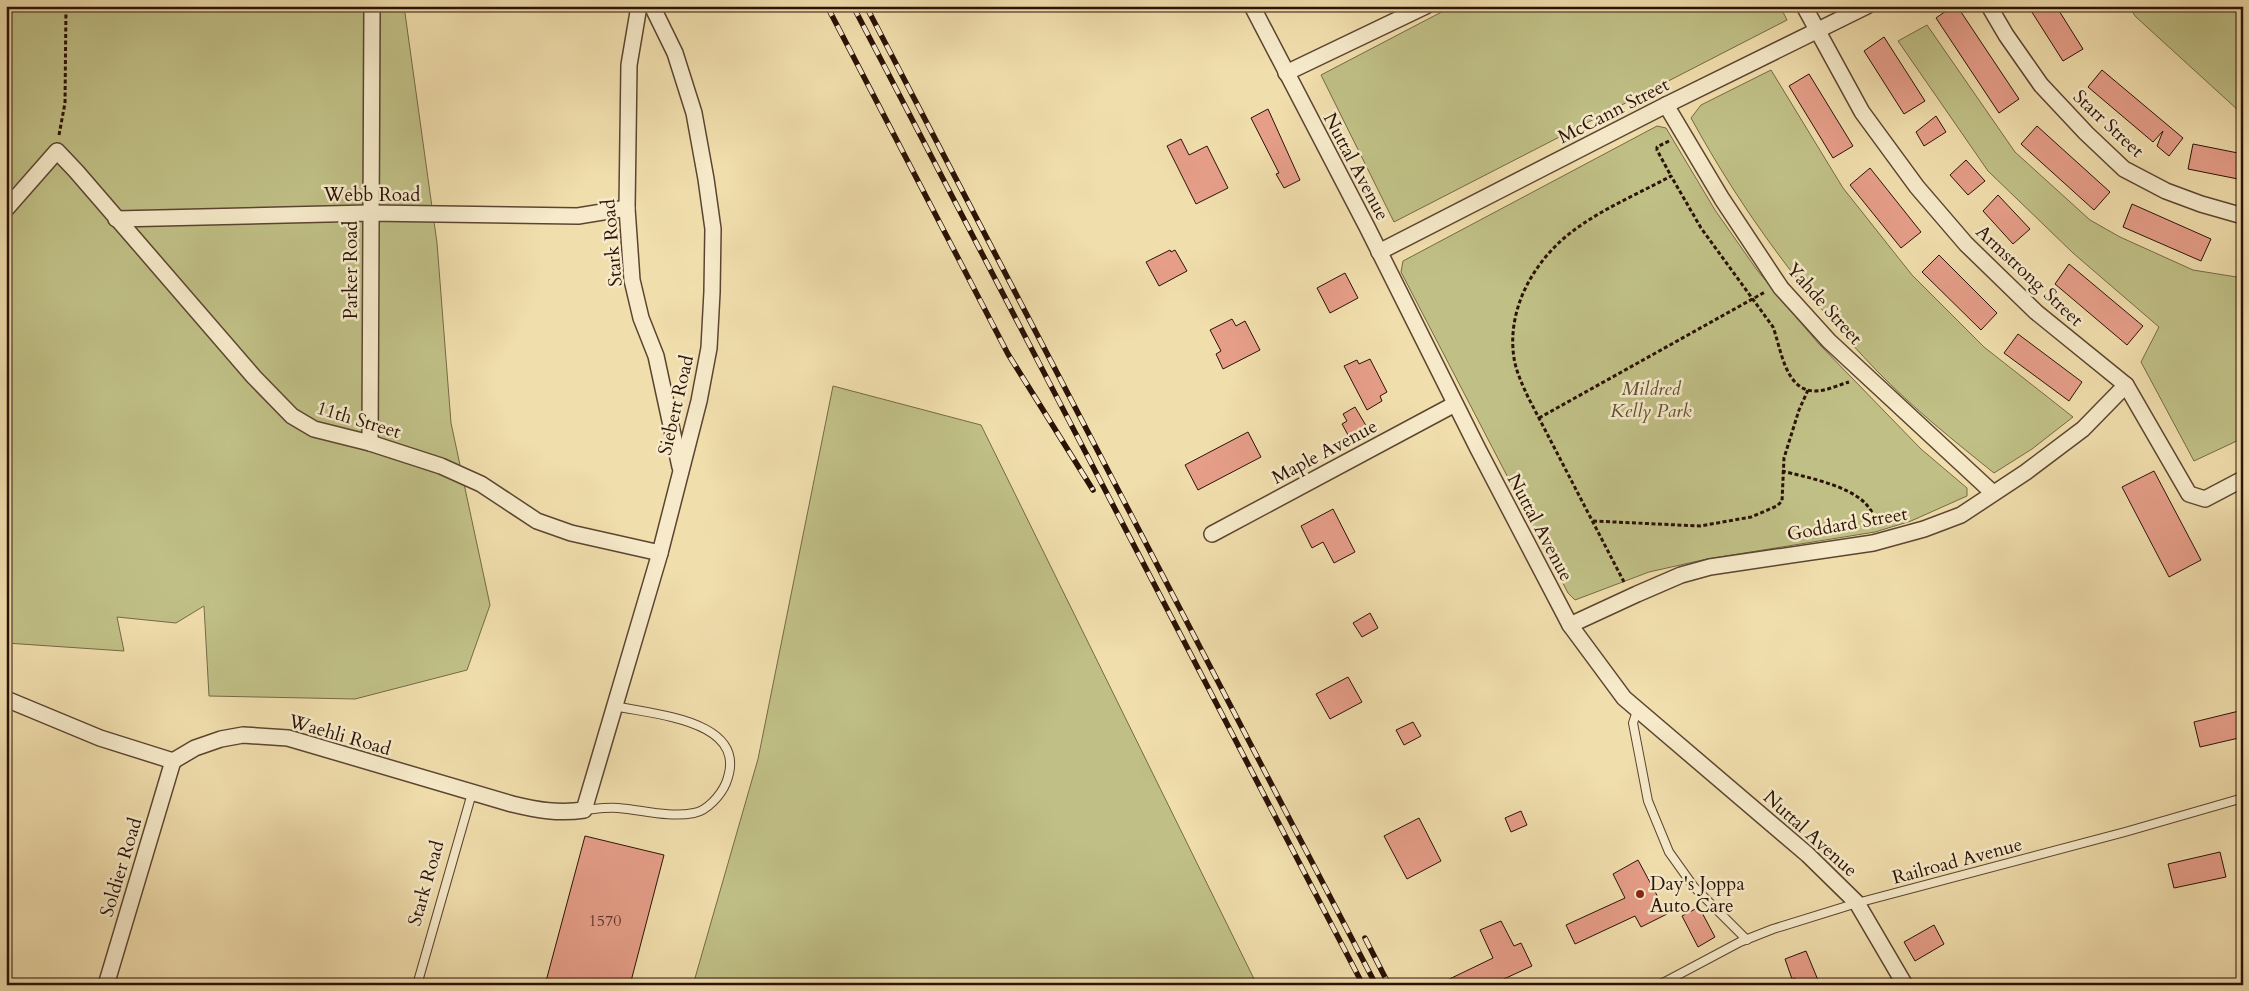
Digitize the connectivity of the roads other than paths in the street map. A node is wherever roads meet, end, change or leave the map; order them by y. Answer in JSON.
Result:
{"nodes":[{"id":1,"x":372,"y":6,"type":"edge"},
{"id":2,"x":639,"y":6,"type":"edge"},
{"id":3,"x":652,"y":6,"type":"edge"},
{"id":4,"x":1252,"y":6,"type":"edge"},
{"id":5,"x":1426,"y":6,"type":"edge"},
{"id":6,"x":1804,"y":6,"type":"edge"},
{"id":7,"x":1867,"y":6,"type":"edge"},
{"id":8,"x":1989,"y":6,"type":"edge"},
{"id":9,"x":1817,"y":30,"type":"junction"},
{"id":10,"x":1286,"y":73,"type":"junction"},
{"id":11,"x":1666,"y":106,"type":"junction"},
{"id":12,"x":626,"y":208,"type":"junction"},
{"id":13,"x":6,"y":209,"type":"edge"},
{"id":14,"x":370,"y":213,"type":"junction"},
{"id":15,"x":2243,"y":216,"type":"edge"},
{"id":16,"x":116,"y":219,"type":"junction"},
{"id":17,"x":1379,"y":252,"type":"junction"},
{"id":18,"x":2126,"y":385,"type":"junction"},
{"id":19,"x":1455,"y":404,"type":"junction"},
{"id":20,"x":370,"y":443,"type":"junction"},
{"id":21,"x":681,"y":471,"type":"junction"},
{"id":22,"x":2243,"y":479,"type":"edge"},
{"id":23,"x":1993,"y":493,"type":"junction"},
{"id":24,"x":1212,"y":534,"type":"dead end"},
{"id":25,"x":660,"y":553,"type":"junction"},
{"id":26,"x":1570,"y":625,"type":"junction"},
{"id":27,"x":6,"y":699,"type":"edge"},
{"id":28,"x":615,"y":706,"type":"junction"},
{"id":29,"x":1638,"y":708,"type":"junction"},
{"id":30,"x":173,"y":761,"type":"junction"},
{"id":31,"x":472,"y":793,"type":"junction"},
{"id":32,"x":2243,"y":798,"type":"edge"},
{"id":33,"x":584,"y":810,"type":"junction"},
{"id":34,"x":1857,"y":903,"type":"junction"},
{"id":35,"x":1747,"y":940,"type":"junction"},
{"id":36,"x":106,"y":985,"type":"edge"},
{"id":37,"x":417,"y":985,"type":"edge"},
{"id":38,"x":1659,"y":985,"type":"edge"},
{"id":39,"x":1905,"y":985,"type":"edge"}],
"edges":[{"from":1,"to":14,"type":"street","name":"Parker Road"},
{"from":2,"to":12,"type":"street","name":"Stark Road"},
{"from":3,"to":21,"type":"street","name":"Siebert Road"},
{"from":4,"to":10,"type":"street","name":"Nuttal Avenue"},
{"from":5,"to":10,"type":"street"},
{"from":6,"to":9,"type":"street","name":"Armstrong Street"},
{"from":7,"to":9,"type":"street","name":"McCann Street"},
{"from":8,"to":15,"type":"street","name":"Starr Street"},
{"from":9,"to":11,"type":"street","name":"McCann Street"},
{"from":9,"to":18,"type":"street","name":"Armstrong Street"},
{"from":10,"to":17,"type":"street","name":"Nuttal Avenue"},
{"from":11,"to":17,"type":"street","name":"McCann Street"},
{"from":11,"to":23,"type":"street","name":"Yahde Street"},
{"from":12,"to":14,"type":"street","name":"Webb Road"},
{"from":12,"to":21,"type":"street","name":"Stark Road"},
{"from":13,"to":16,"type":"street","name":"11th Street"},
{"from":14,"to":16,"type":"street","name":"Webb Road"},
{"from":14,"to":20,"type":"street","name":"Parker Road"},
{"from":16,"to":20,"type":"street","name":"11th Street"},
{"from":17,"to":19,"type":"street","name":"Nuttal Avenue"},
{"from":18,"to":22,"type":"street","name":"Armstrong Street"},
{"from":18,"to":23,"type":"street","name":"Goddard Street"},
{"from":19,"to":24,"type":"street","name":"Maple Avenue"},
{"from":19,"to":26,"type":"street","name":"Nuttal Avenue"},
{"from":20,"to":25,"type":"street","name":"11th Street"},
{"from":21,"to":25,"type":"street","name":"Siebert Road"},
{"from":23,"to":26,"type":"street","name":"Goddard Street"},
{"from":25,"to":28,"type":"street","name":"Siebert Road"},
{"from":26,"to":29,"type":"street","name":"Nuttal Avenue"},
{"from":27,"to":30,"type":"street"},
{"from":28,"to":33,"type":"street","name":"Siebert Road"},
{"from":28,"to":33,"type":"lane"},
{"from":29,"to":34,"type":"street","name":"Nuttal Avenue"},
{"from":29,"to":35,"type":"lane"},
{"from":30,"to":31,"type":"street","name":"Waehli Road"},
{"from":30,"to":36,"type":"street","name":"Soldier Road"},
{"from":31,"to":33,"type":"street","name":"Waehli Road"},
{"from":31,"to":37,"type":"lane","name":"Stark Road"},
{"from":32,"to":34,"type":"lane","name":"Railroad Avenue"},
{"from":34,"to":35,"type":"lane","name":"Railroad Avenue"},
{"from":34,"to":39,"type":"street","name":"Nuttal Avenue"},
{"from":35,"to":38,"type":"lane","name":"Railroad Avenue"}]}
